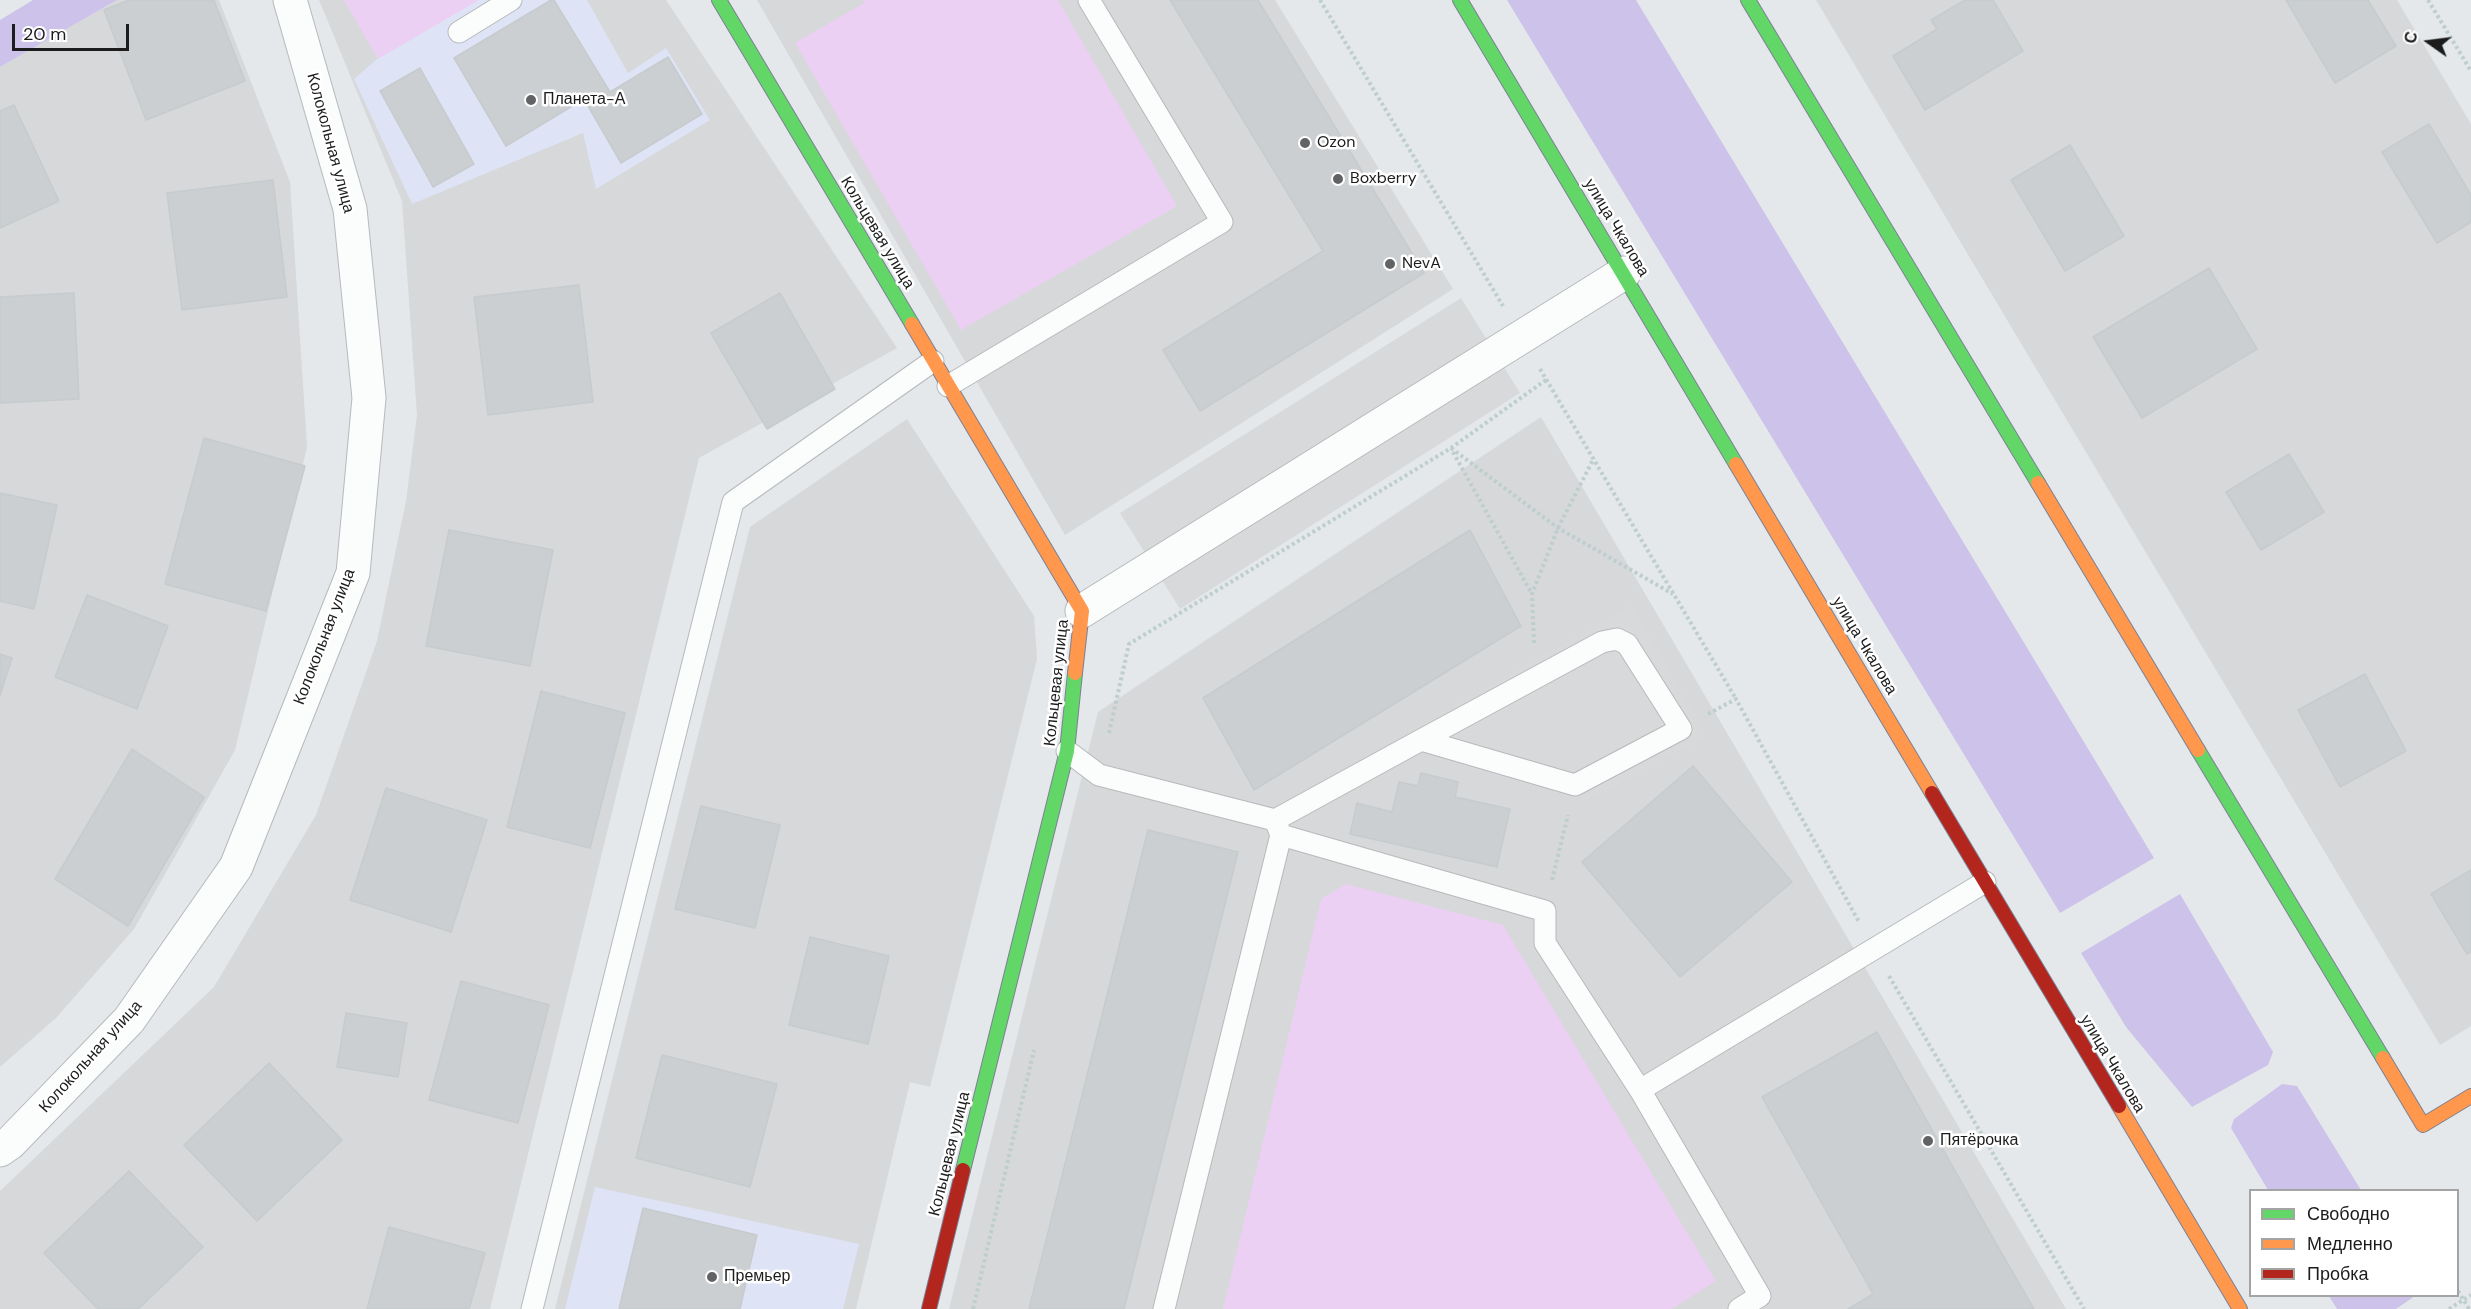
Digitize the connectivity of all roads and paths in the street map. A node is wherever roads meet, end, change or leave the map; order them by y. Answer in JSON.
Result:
{"nodes":[{"id":1,"x":290,"y":0,"type":"edge"},
{"id":2,"x":511,"y":0,"type":"edge"},
{"id":3,"x":719,"y":0,"type":"edge"},
{"id":4,"x":1089,"y":0,"type":"edge"},
{"id":5,"x":1460,"y":0,"type":"edge"},
{"id":6,"x":1748,"y":0,"type":"edge"},
{"id":7,"x":2428,"y":0,"type":"edge"},
{"id":8,"x":459,"y":32,"type":"dead end"},
{"id":9,"x":2471,"y":71,"type":"edge"},
{"id":10,"x":1624,"y":273,"type":"junction"},
{"id":11,"x":933,"y":361,"type":"junction"},
{"id":12,"x":948,"y":386,"type":"junction"},
{"id":13,"x":1594,"y":458,"type":"dead end"},
{"id":14,"x":1558,"y":528,"type":"junction"},
{"id":15,"x":1532,"y":594,"type":"junction"},
{"id":16,"x":1675,"y":595,"type":"dead end"},
{"id":17,"x":1082,"y":611,"type":"junction"},
{"id":18,"x":1534,"y":647,"type":"dead end"},
{"id":19,"x":1681,"y":729,"type":"junction"},
{"id":20,"x":1421,"y":740,"type":"junction"},
{"id":21,"x":1067,"y":751,"type":"junction"},
{"id":22,"x":1575,"y":785,"type":"junction"},
{"id":23,"x":1278,"y":828,"type":"junction"},
{"id":24,"x":1985,"y":882,"type":"junction"},
{"id":25,"x":1545,"y":911,"type":"junction"},
{"id":26,"x":1874,"y":950,"type":"junction"},
{"id":27,"x":1640,"y":1090,"type":"junction"},
{"id":28,"x":2471,"y":1096,"type":"edge"},
{"id":29,"x":0,"y":1150,"type":"edge"},
{"id":30,"x":2459,"y":1294,"type":"edge"},
{"id":31,"x":2471,"y":1295,"type":"edge"},
{"id":32,"x":2463,"y":1300,"type":"junction"},
{"id":33,"x":532,"y":1309,"type":"edge"},
{"id":34,"x":929,"y":1309,"type":"edge"},
{"id":35,"x":1164,"y":1309,"type":"edge"},
{"id":36,"x":1739,"y":1309,"type":"edge"},
{"id":37,"x":2084,"y":1309,"type":"edge"},
{"id":38,"x":2240,"y":1309,"type":"edge"},
{"id":39,"x":2449,"y":1309,"type":"edge"},
{"id":40,"x":2469,"y":1309,"type":"edge"}],
"edges":[{"from":1,"to":29,"type":"street","name":"Колокольная улица"},
{"from":2,"to":8,"type":"lane"},
{"from":3,"to":11,"type":"street","name":"Кольцевая улица"},
{"from":4,"to":12,"type":"lane"},
{"from":5,"to":10,"type":"street","name":"улица Чкалова"},
{"from":6,"to":28,"type":"street"},
{"from":7,"to":9,"type":"path"},
{"from":10,"to":17,"type":"street"},
{"from":10,"to":24,"type":"street","name":"улица Чкалова"},
{"from":11,"to":12,"type":"street","name":"Кольцевая улица"},
{"from":11,"to":33,"type":"lane"},
{"from":12,"to":17,"type":"street","name":"Кольцевая улица"},
{"from":13,"to":14,"type":"path"},
{"from":14,"to":15,"type":"path"},
{"from":14,"to":15,"type":"path"},
{"from":14,"to":16,"type":"path"},
{"from":15,"to":18,"type":"path"},
{"from":17,"to":21,"type":"street","name":"Кольцевая улица"},
{"from":19,"to":20,"type":"lane"},
{"from":19,"to":22,"type":"lane"},
{"from":19,"to":26,"type":"path"},
{"from":20,"to":22,"type":"lane"},
{"from":20,"to":23,"type":"lane"},
{"from":21,"to":23,"type":"lane"},
{"from":21,"to":34,"type":"street","name":"Кольцевая улица"},
{"from":22,"to":25,"type":"path"},
{"from":23,"to":25,"type":"lane"},
{"from":23,"to":35,"type":"lane"},
{"from":24,"to":26,"type":"lane"},
{"from":24,"to":38,"type":"street","name":"улица Чкалова"},
{"from":25,"to":27,"type":"lane"},
{"from":26,"to":27,"type":"lane"},
{"from":26,"to":37,"type":"path"},
{"from":27,"to":36,"type":"lane"},
{"from":30,"to":32,"type":"path"},
{"from":31,"to":32,"type":"path"},
{"from":32,"to":39,"type":"path"},
{"from":32,"to":40,"type":"path"}]}
